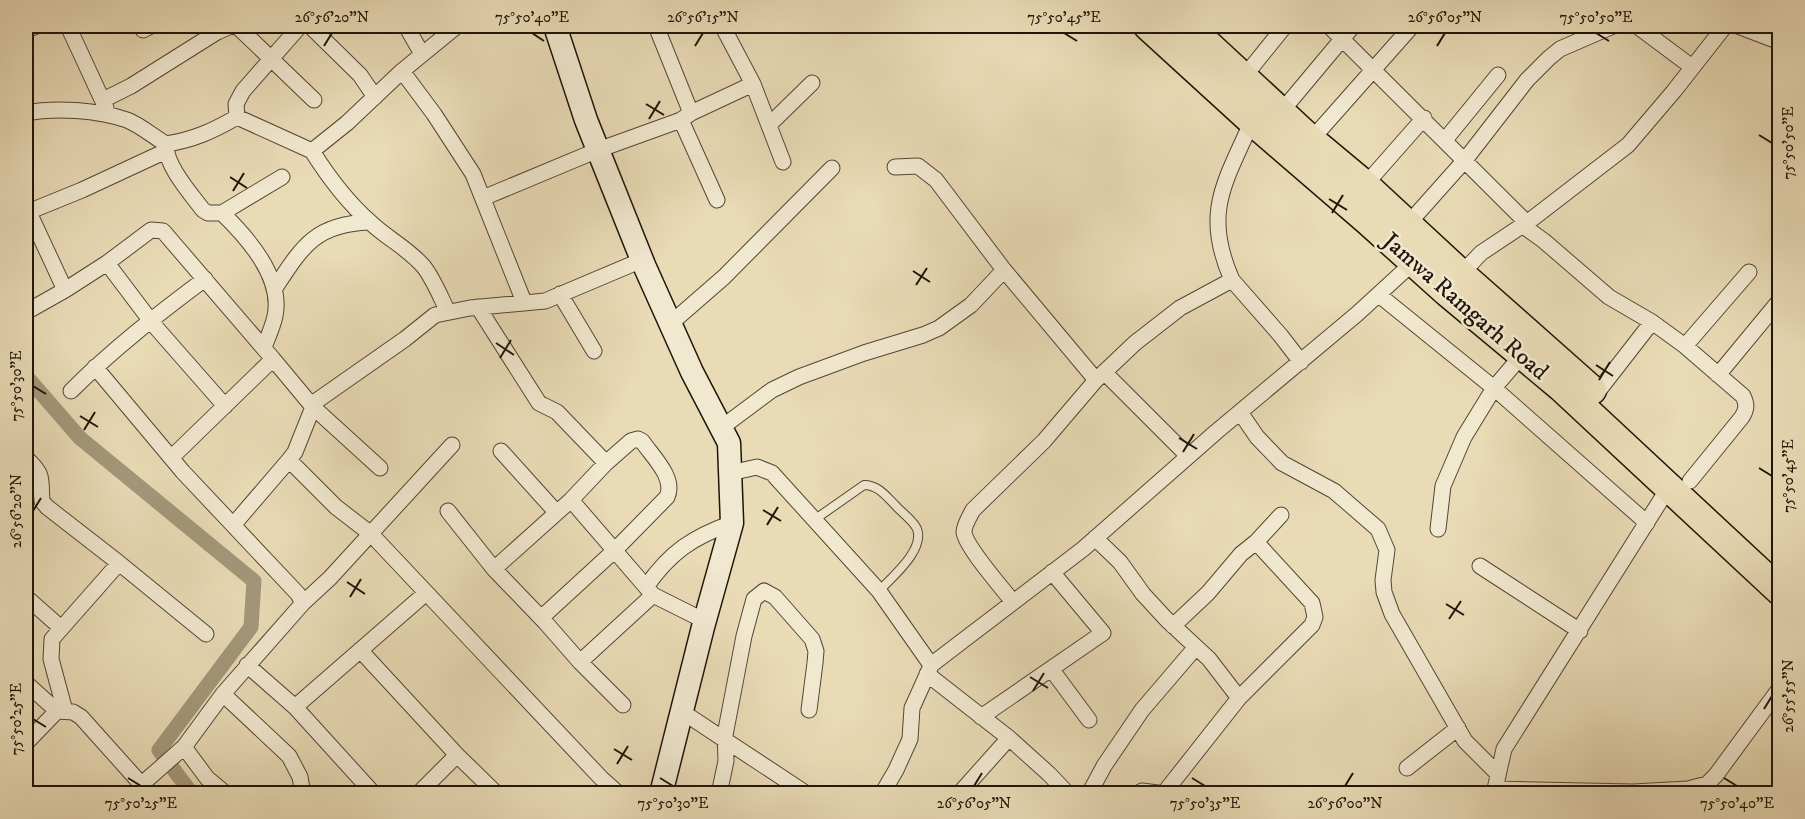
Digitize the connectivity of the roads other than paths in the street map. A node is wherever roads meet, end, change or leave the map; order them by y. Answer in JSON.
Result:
{"nodes":[{"id":1,"x":36,"y":26,"type":"edge"},
{"id":2,"x":68,"y":26,"type":"edge"},
{"id":3,"x":231,"y":26,"type":"edge"},
{"id":4,"x":237,"y":26,"type":"edge"},
{"id":5,"x":300,"y":26,"type":"edge"},
{"id":6,"x":310,"y":26,"type":"edge"},
{"id":7,"x":406,"y":26,"type":"edge"},
{"id":8,"x":457,"y":26,"type":"edge"},
{"id":9,"x":656,"y":26,"type":"edge"},
{"id":10,"x":1148,"y":26,"type":"edge"},
{"id":11,"x":1188,"y":26,"type":"edge"},
{"id":12,"x":1285,"y":26,"type":"edge"},
{"id":13,"x":1329,"y":26,"type":"edge"},
{"id":14,"x":1353,"y":26,"type":"edge"},
{"id":15,"x":1412,"y":26,"type":"edge"},
{"id":16,"x":1613,"y":26,"type":"edge"},
{"id":17,"x":1637,"y":26,"type":"edge"},
{"id":18,"x":1725,"y":26,"type":"edge"},
{"id":19,"x":1738,"y":26,"type":"edge"},
{"id":20,"x":560,"y":27,"type":"edge"},
{"id":21,"x":26,"y":30,"type":"edge"},
{"id":22,"x":725,"y":31,"type":"dead end"},
{"id":23,"x":1342,"y":38,"type":"junction"},
{"id":24,"x":1779,"y":42,"type":"edge"},
{"id":25,"x":422,"y":54,"type":"junction"},
{"id":26,"x":272,"y":60,"type":"junction"},
{"id":27,"x":1692,"y":68,"type":"junction"},
{"id":28,"x":1373,"y":69,"type":"junction"},
{"id":29,"x":402,"y":71,"type":"junction"},
{"id":30,"x":1498,"y":75,"type":"dead end"},
{"id":31,"x":1243,"y":78,"type":"junction"},
{"id":32,"x":812,"y":83,"type":"dead end"},
{"id":33,"x":753,"y":84,"type":"junction"},
{"id":34,"x":375,"y":97,"type":"junction"},
{"id":35,"x":103,"y":100,"type":"junction"},
{"id":36,"x":315,"y":100,"type":"dead end"},
{"id":37,"x":1281,"y":112,"type":"junction"},
{"id":38,"x":26,"y":113,"type":"edge"},
{"id":39,"x":109,"y":116,"type":"junction"},
{"id":40,"x":686,"y":116,"type":"junction"},
{"id":41,"x":237,"y":117,"type":"junction"},
{"id":42,"x":1424,"y":118,"type":"junction"},
{"id":43,"x":1252,"y":121,"type":"junction"},
{"id":44,"x":769,"y":124,"type":"junction"},
{"id":45,"x":1311,"y":140,"type":"junction"},
{"id":46,"x":1445,"y":140,"type":"junction"},
{"id":47,"x":166,"y":148,"type":"junction"},
{"id":48,"x":598,"y":150,"type":"junction"},
{"id":49,"x":312,"y":151,"type":"junction"},
{"id":50,"x":1465,"y":160,"type":"junction"},
{"id":51,"x":783,"y":162,"type":"dead end"},
{"id":52,"x":895,"y":167,"type":"dead end"},
{"id":53,"x":832,"y":168,"type":"dead end"},
{"id":54,"x":282,"y":177,"type":"dead end"},
{"id":55,"x":1365,"y":185,"type":"junction"},
{"id":56,"x":483,"y":198,"type":"junction"},
{"id":57,"x":717,"y":200,"type":"dead end"},
{"id":58,"x":27,"y":209,"type":"edge"},
{"id":59,"x":222,"y":213,"type":"junction"},
{"id":60,"x":369,"y":222,"type":"junction"},
{"id":61,"x":1408,"y":224,"type":"junction"},
{"id":62,"x":1524,"y":224,"type":"junction"},
{"id":63,"x":1423,"y":254,"type":"junction"},
{"id":64,"x":642,"y":260,"type":"junction"},
{"id":65,"x":107,"y":263,"type":"junction"},
{"id":66,"x":1004,"y":270,"type":"junction"},
{"id":67,"x":1749,"y":272,"type":"dead end"},
{"id":68,"x":1461,"y":274,"type":"junction"},
{"id":69,"x":205,"y":279,"type":"junction"},
{"id":70,"x":1232,"y":280,"type":"junction"},
{"id":71,"x":275,"y":288,"type":"junction"},
{"id":72,"x":65,"y":290,"type":"junction"},
{"id":73,"x":560,"y":294,"type":"junction"},
{"id":74,"x":1379,"y":295,"type":"junction"},
{"id":75,"x":1779,"y":300,"type":"edge"},
{"id":76,"x":524,"y":302,"type":"junction"},
{"id":77,"x":477,"y":307,"type":"junction"},
{"id":78,"x":26,"y":312,"type":"edge"},
{"id":79,"x":448,"y":312,"type":"junction"},
{"id":80,"x":150,"y":320,"type":"junction"},
{"id":81,"x":1652,"y":322,"type":"junction"},
{"id":82,"x":670,"y":324,"type":"junction"},
{"id":83,"x":264,"y":346,"type":"junction"},
{"id":84,"x":1685,"y":346,"type":"junction"},
{"id":85,"x":594,"y":351,"type":"dead end"},
{"id":86,"x":1522,"y":355,"type":"junction"},
{"id":87,"x":273,"y":359,"type":"junction"},
{"id":88,"x":1300,"y":362,"type":"junction"},
{"id":89,"x":95,"y":367,"type":"junction"},
{"id":90,"x":1718,"y":375,"type":"junction"},
{"id":91,"x":1100,"y":376,"type":"junction"},
{"id":92,"x":1494,"y":388,"type":"junction"},
{"id":93,"x":71,"y":391,"type":"dead end"},
{"id":94,"x":1596,"y":394,"type":"junction"},
{"id":95,"x":225,"y":406,"type":"junction"},
{"id":96,"x":312,"y":407,"type":"junction"},
{"id":97,"x":1240,"y":412,"type":"junction"},
{"id":98,"x":721,"y":428,"type":"junction"},
{"id":99,"x":452,"y":445,"type":"dead end"},
{"id":100,"x":501,"y":451,"type":"dead end"},
{"id":101,"x":172,"y":456,"type":"junction"},
{"id":102,"x":1188,"y":456,"type":"junction"},
{"id":103,"x":26,"y":458,"type":"edge"},
{"id":104,"x":289,"y":460,"type":"junction"},
{"id":105,"x":606,"y":463,"type":"junction"},
{"id":106,"x":381,"y":468,"type":"dead end"},
{"id":107,"x":730,"y":473,"type":"junction"},
{"id":108,"x":1679,"y":484,"type":"junction"},
{"id":109,"x":571,"y":500,"type":"junction"},
{"id":110,"x":448,"y":511,"type":"dead end"},
{"id":111,"x":556,"y":512,"type":"junction"},
{"id":112,"x":1281,"y":515,"type":"dead end"},
{"id":113,"x":814,"y":520,"type":"junction"},
{"id":114,"x":1647,"y":523,"type":"junction"},
{"id":115,"x":234,"y":524,"type":"junction"},
{"id":116,"x":732,"y":524,"type":"junction"},
{"id":117,"x":1438,"y":529,"type":"dead end"},
{"id":118,"x":371,"y":534,"type":"junction"},
{"id":119,"x":1095,"y":538,"type":"junction"},
{"id":120,"x":1256,"y":542,"type":"junction"},
{"id":121,"x":614,"y":551,"type":"junction"},
{"id":122,"x":119,"y":563,"type":"junction"},
{"id":123,"x":1779,"y":564,"type":"edge"},
{"id":124,"x":1479,"y":566,"type":"dead end"},
{"id":125,"x":494,"y":569,"type":"junction"},
{"id":126,"x":1052,"y":572,"type":"junction"},
{"id":127,"x":650,"y":591,"type":"junction"},
{"id":128,"x":879,"y":591,"type":"junction"},
{"id":129,"x":1779,"y":591,"type":"edge"},
{"id":130,"x":426,"y":593,"type":"junction"},
{"id":131,"x":26,"y":597,"type":"edge"},
{"id":132,"x":1013,"y":602,"type":"junction"},
{"id":133,"x":303,"y":603,"type":"junction"},
{"id":134,"x":541,"y":618,"type":"junction"},
{"id":135,"x":705,"y":621,"type":"junction"},
{"id":136,"x":1173,"y":626,"type":"junction"},
{"id":137,"x":60,"y":627,"type":"junction"},
{"id":138,"x":1580,"y":631,"type":"junction"},
{"id":139,"x":206,"y":634,"type":"dead end"},
{"id":140,"x":1196,"y":647,"type":"junction"},
{"id":141,"x":360,"y":650,"type":"junction"},
{"id":142,"x":580,"y":662,"type":"junction"},
{"id":143,"x":247,"y":665,"type":"junction"},
{"id":144,"x":929,"y":670,"type":"junction"},
{"id":145,"x":1052,"y":670,"type":"junction"},
{"id":146,"x":26,"y":683,"type":"edge"},
{"id":147,"x":1779,"y":688,"type":"edge"},
{"id":148,"x":223,"y":694,"type":"junction"},
{"id":149,"x":1239,"y":698,"type":"junction"},
{"id":150,"x":623,"y":705,"type":"dead end"},
{"id":151,"x":295,"y":707,"type":"junction"},
{"id":152,"x":61,"y":711,"type":"junction"},
{"id":153,"x":681,"y":711,"type":"junction"},
{"id":154,"x":809,"y":711,"type":"dead end"},
{"id":155,"x":981,"y":717,"type":"junction"},
{"id":156,"x":1089,"y":720,"type":"dead end"},
{"id":157,"x":1458,"y":728,"type":"junction"},
{"id":158,"x":1009,"y":738,"type":"junction"},
{"id":159,"x":726,"y":739,"type":"junction"},
{"id":160,"x":26,"y":743,"type":"edge"},
{"id":161,"x":180,"y":750,"type":"junction"},
{"id":162,"x":457,"y":755,"type":"junction"},
{"id":163,"x":1407,"y":768,"type":"dead end"},
{"id":164,"x":148,"y":784,"type":"edge"},
{"id":165,"x":1495,"y":786,"type":"edge"},
{"id":166,"x":1691,"y":791,"type":"edge"},
{"id":167,"x":1065,"y":792,"type":"edge"},
{"id":168,"x":1165,"y":793,"type":"edge"},
{"id":169,"x":226,"y":794,"type":"edge"},
{"id":170,"x":303,"y":794,"type":"edge"},
{"id":171,"x":374,"y":794,"type":"edge"},
{"id":172,"x":418,"y":794,"type":"edge"},
{"id":173,"x":497,"y":794,"type":"edge"},
{"id":174,"x":619,"y":794,"type":"edge"},
{"id":175,"x":661,"y":794,"type":"edge"},
{"id":176,"x":719,"y":794,"type":"edge"},
{"id":177,"x":807,"y":794,"type":"edge"},
{"id":178,"x":882,"y":794,"type":"edge"},
{"id":179,"x":959,"y":794,"type":"edge"},
{"id":180,"x":1089,"y":794,"type":"edge"},
{"id":181,"x":1136,"y":794,"type":"edge"}],
"edges":[{"from":1,"to":21,"type":"street"},
{"from":2,"to":35,"type":"street"},
{"from":3,"to":35,"type":"street"},
{"from":4,"to":26,"type":"street"},
{"from":5,"to":26,"type":"street"},
{"from":6,"to":34,"type":"street"},
{"from":7,"to":25,"type":"street"},
{"from":8,"to":25,"type":"street"},
{"from":9,"to":40,"type":"street"},
{"from":10,"to":43,"type":"highway","name":"Jamwa Ramgarh Road"},
{"from":11,"to":31,"type":"highway","name":"Jamwa Ramgarh Road"},
{"from":12,"to":31,"type":"street"},
{"from":13,"to":23,"type":"street"},
{"from":14,"to":23,"type":"street"},
{"from":15,"to":28,"type":"street"},
{"from":16,"to":50,"type":"street"},
{"from":17,"to":27,"type":"street"},
{"from":18,"to":27,"type":"street"},
{"from":19,"to":24,"type":"street"},
{"from":20,"to":48,"type":"street"},
{"from":22,"to":33,"type":"street"},
{"from":23,"to":28,"type":"street"},
{"from":23,"to":37,"type":"street"},
{"from":25,"to":29,"type":"street"},
{"from":26,"to":36,"type":"street"},
{"from":26,"to":41,"type":"street"},
{"from":27,"to":62,"type":"street"},
{"from":28,"to":42,"type":"street"},
{"from":28,"to":45,"type":"street"},
{"from":29,"to":34,"type":"street"},
{"from":29,"to":56,"type":"street"},
{"from":30,"to":46,"type":"street"},
{"from":31,"to":37,"type":"highway","name":"Jamwa Ramgarh Road"},
{"from":32,"to":44,"type":"street"},
{"from":33,"to":40,"type":"street"},
{"from":33,"to":44,"type":"street"},
{"from":34,"to":49,"type":"street"},
{"from":35,"to":39,"type":"street"},
{"from":37,"to":45,"type":"highway","name":"Jamwa Ramgarh Road"},
{"from":38,"to":39,"type":"street"},
{"from":39,"to":47,"type":"street"},
{"from":40,"to":48,"type":"street"},
{"from":40,"to":57,"type":"street"},
{"from":41,"to":47,"type":"street"},
{"from":41,"to":49,"type":"street"},
{"from":42,"to":46,"type":"street"},
{"from":42,"to":55,"type":"street"},
{"from":43,"to":63,"type":"highway","name":"Jamwa Ramgarh Road"},
{"from":43,"to":70,"type":"street"},
{"from":44,"to":51,"type":"street"},
{"from":45,"to":55,"type":"highway","name":"Jamwa Ramgarh Road"},
{"from":46,"to":50,"type":"street"},
{"from":47,"to":58,"type":"street"},
{"from":47,"to":59,"type":"street"},
{"from":48,"to":56,"type":"street"},
{"from":48,"to":64,"type":"street"},
{"from":49,"to":60,"type":"street"},
{"from":50,"to":61,"type":"street"},
{"from":50,"to":62,"type":"street"},
{"from":52,"to":66,"type":"street"},
{"from":53,"to":82,"type":"street"},
{"from":54,"to":59,"type":"street"},
{"from":55,"to":61,"type":"highway","name":"Jamwa Ramgarh Road"},
{"from":56,"to":76,"type":"street"},
{"from":58,"to":72,"type":"street"},
{"from":59,"to":71,"type":"street"},
{"from":60,"to":71,"type":"street"},
{"from":60,"to":79,"type":"street"},
{"from":61,"to":63,"type":"highway","name":"Jamwa Ramgarh Road"},
{"from":62,"to":68,"type":"street"},
{"from":62,"to":81,"type":"street"},
{"from":63,"to":68,"type":"highway","name":"Jamwa Ramgarh Road"},
{"from":63,"to":74,"type":"street"},
{"from":63,"to":86,"type":"highway","name":"Jamwa Ramgarh Road"},
{"from":64,"to":73,"type":"street"},
{"from":64,"to":82,"type":"street"},
{"from":65,"to":69,"type":"street"},
{"from":65,"to":72,"type":"street"},
{"from":65,"to":80,"type":"street"},
{"from":66,"to":91,"type":"street"},
{"from":66,"to":98,"type":"street"},
{"from":67,"to":84,"type":"street"},
{"from":68,"to":94,"type":"highway","name":"Jamwa Ramgarh Road"},
{"from":69,"to":80,"type":"street"},
{"from":69,"to":83,"type":"street"},
{"from":70,"to":88,"type":"street"},
{"from":70,"to":91,"type":"street"},
{"from":71,"to":83,"type":"street"},
{"from":72,"to":78,"type":"street"},
{"from":73,"to":76,"type":"street"},
{"from":73,"to":85,"type":"street"},
{"from":74,"to":88,"type":"street"},
{"from":74,"to":92,"type":"street"},
{"from":75,"to":90,"type":"street"},
{"from":76,"to":77,"type":"street"},
{"from":77,"to":79,"type":"street"},
{"from":77,"to":105,"type":"street"},
{"from":79,"to":96,"type":"street"},
{"from":80,"to":89,"type":"street"},
{"from":80,"to":95,"type":"street"},
{"from":81,"to":84,"type":"street"},
{"from":81,"to":94,"type":"street"},
{"from":82,"to":98,"type":"street"},
{"from":83,"to":87,"type":"street"},
{"from":84,"to":90,"type":"street"},
{"from":86,"to":92,"type":"street"},
{"from":86,"to":108,"type":"highway","name":"Jamwa Ramgarh Road"},
{"from":87,"to":95,"type":"street"},
{"from":87,"to":96,"type":"street"},
{"from":88,"to":97,"type":"street"},
{"from":89,"to":93,"type":"street"},
{"from":89,"to":101,"type":"street"},
{"from":90,"to":108,"type":"street"},
{"from":91,"to":102,"type":"street"},
{"from":91,"to":132,"type":"street"},
{"from":92,"to":114,"type":"street"},
{"from":92,"to":117,"type":"street"},
{"from":94,"to":108,"type":"highway","name":"Jamwa Ramgarh Road"},
{"from":95,"to":101,"type":"street"},
{"from":96,"to":104,"type":"street"},
{"from":96,"to":106,"type":"street"},
{"from":97,"to":102,"type":"street"},
{"from":97,"to":157,"type":"street"},
{"from":98,"to":107,"type":"street"},
{"from":99,"to":118,"type":"street"},
{"from":100,"to":111,"type":"street"},
{"from":101,"to":115,"type":"street"},
{"from":102,"to":119,"type":"street"},
{"from":103,"to":122,"type":"street"},
{"from":104,"to":115,"type":"street"},
{"from":104,"to":118,"type":"street"},
{"from":105,"to":109,"type":"street"},
{"from":105,"to":121,"type":"street"},
{"from":107,"to":113,"type":"street"},
{"from":107,"to":116,"type":"street"},
{"from":108,"to":114,"type":"street"},
{"from":108,"to":123,"type":"highway","name":"Jamwa Ramgarh Road"},
{"from":108,"to":129,"type":"highway","name":"Jamwa Ramgarh Road"},
{"from":109,"to":111,"type":"street"},
{"from":109,"to":121,"type":"street"},
{"from":110,"to":125,"type":"street"},
{"from":111,"to":125,"type":"street"},
{"from":112,"to":120,"type":"street"},
{"from":113,"to":128,"type":"street"},
{"from":113,"to":128,"type":"lane"},
{"from":114,"to":138,"type":"street"},
{"from":115,"to":133,"type":"street"},
{"from":116,"to":127,"type":"street"},
{"from":116,"to":135,"type":"street"},
{"from":118,"to":130,"type":"street"},
{"from":118,"to":133,"type":"street"},
{"from":119,"to":126,"type":"street"},
{"from":119,"to":136,"type":"street"},
{"from":120,"to":136,"type":"street"},
{"from":120,"to":149,"type":"street"},
{"from":121,"to":127,"type":"street"},
{"from":121,"to":134,"type":"street"},
{"from":122,"to":137,"type":"street"},
{"from":122,"to":139,"type":"street"},
{"from":124,"to":138,"type":"street"},
{"from":125,"to":134,"type":"street"},
{"from":126,"to":132,"type":"street"},
{"from":126,"to":145,"type":"street"},
{"from":127,"to":135,"type":"street"},
{"from":127,"to":142,"type":"street"},
{"from":128,"to":144,"type":"street"},
{"from":130,"to":141,"type":"street"},
{"from":130,"to":174,"type":"street"},
{"from":131,"to":137,"type":"street"},
{"from":132,"to":144,"type":"street"},
{"from":133,"to":143,"type":"street"},
{"from":134,"to":142,"type":"street"},
{"from":135,"to":153,"type":"street"},
{"from":136,"to":140,"type":"street"},
{"from":137,"to":152,"type":"street"},
{"from":138,"to":165,"type":"street"},
{"from":140,"to":149,"type":"street"},
{"from":140,"to":180,"type":"street"},
{"from":141,"to":151,"type":"street"},
{"from":141,"to":162,"type":"street"},
{"from":142,"to":150,"type":"street"},
{"from":143,"to":148,"type":"street"},
{"from":143,"to":151,"type":"street"},
{"from":144,"to":155,"type":"street"},
{"from":144,"to":178,"type":"street"},
{"from":145,"to":155,"type":"street"},
{"from":145,"to":156,"type":"street"},
{"from":146,"to":152,"type":"street"},
{"from":147,"to":166,"type":"street"},
{"from":148,"to":161,"type":"street"},
{"from":148,"to":170,"type":"street"},
{"from":149,"to":168,"type":"street"},
{"from":151,"to":171,"type":"street"},
{"from":152,"to":160,"type":"street"},
{"from":152,"to":164,"type":"street"},
{"from":153,"to":159,"type":"street"},
{"from":153,"to":175,"type":"street"},
{"from":154,"to":159,"type":"street"},
{"from":155,"to":158,"type":"street"},
{"from":157,"to":163,"type":"street"},
{"from":157,"to":165,"type":"street"},
{"from":158,"to":167,"type":"street"},
{"from":158,"to":179,"type":"street"},
{"from":159,"to":176,"type":"street"},
{"from":159,"to":177,"type":"street"},
{"from":161,"to":164,"type":"street"},
{"from":161,"to":169,"type":"street"},
{"from":162,"to":172,"type":"street"},
{"from":162,"to":173,"type":"street"},
{"from":165,"to":166,"type":"street"},
{"from":168,"to":181,"type":"street"}]}
